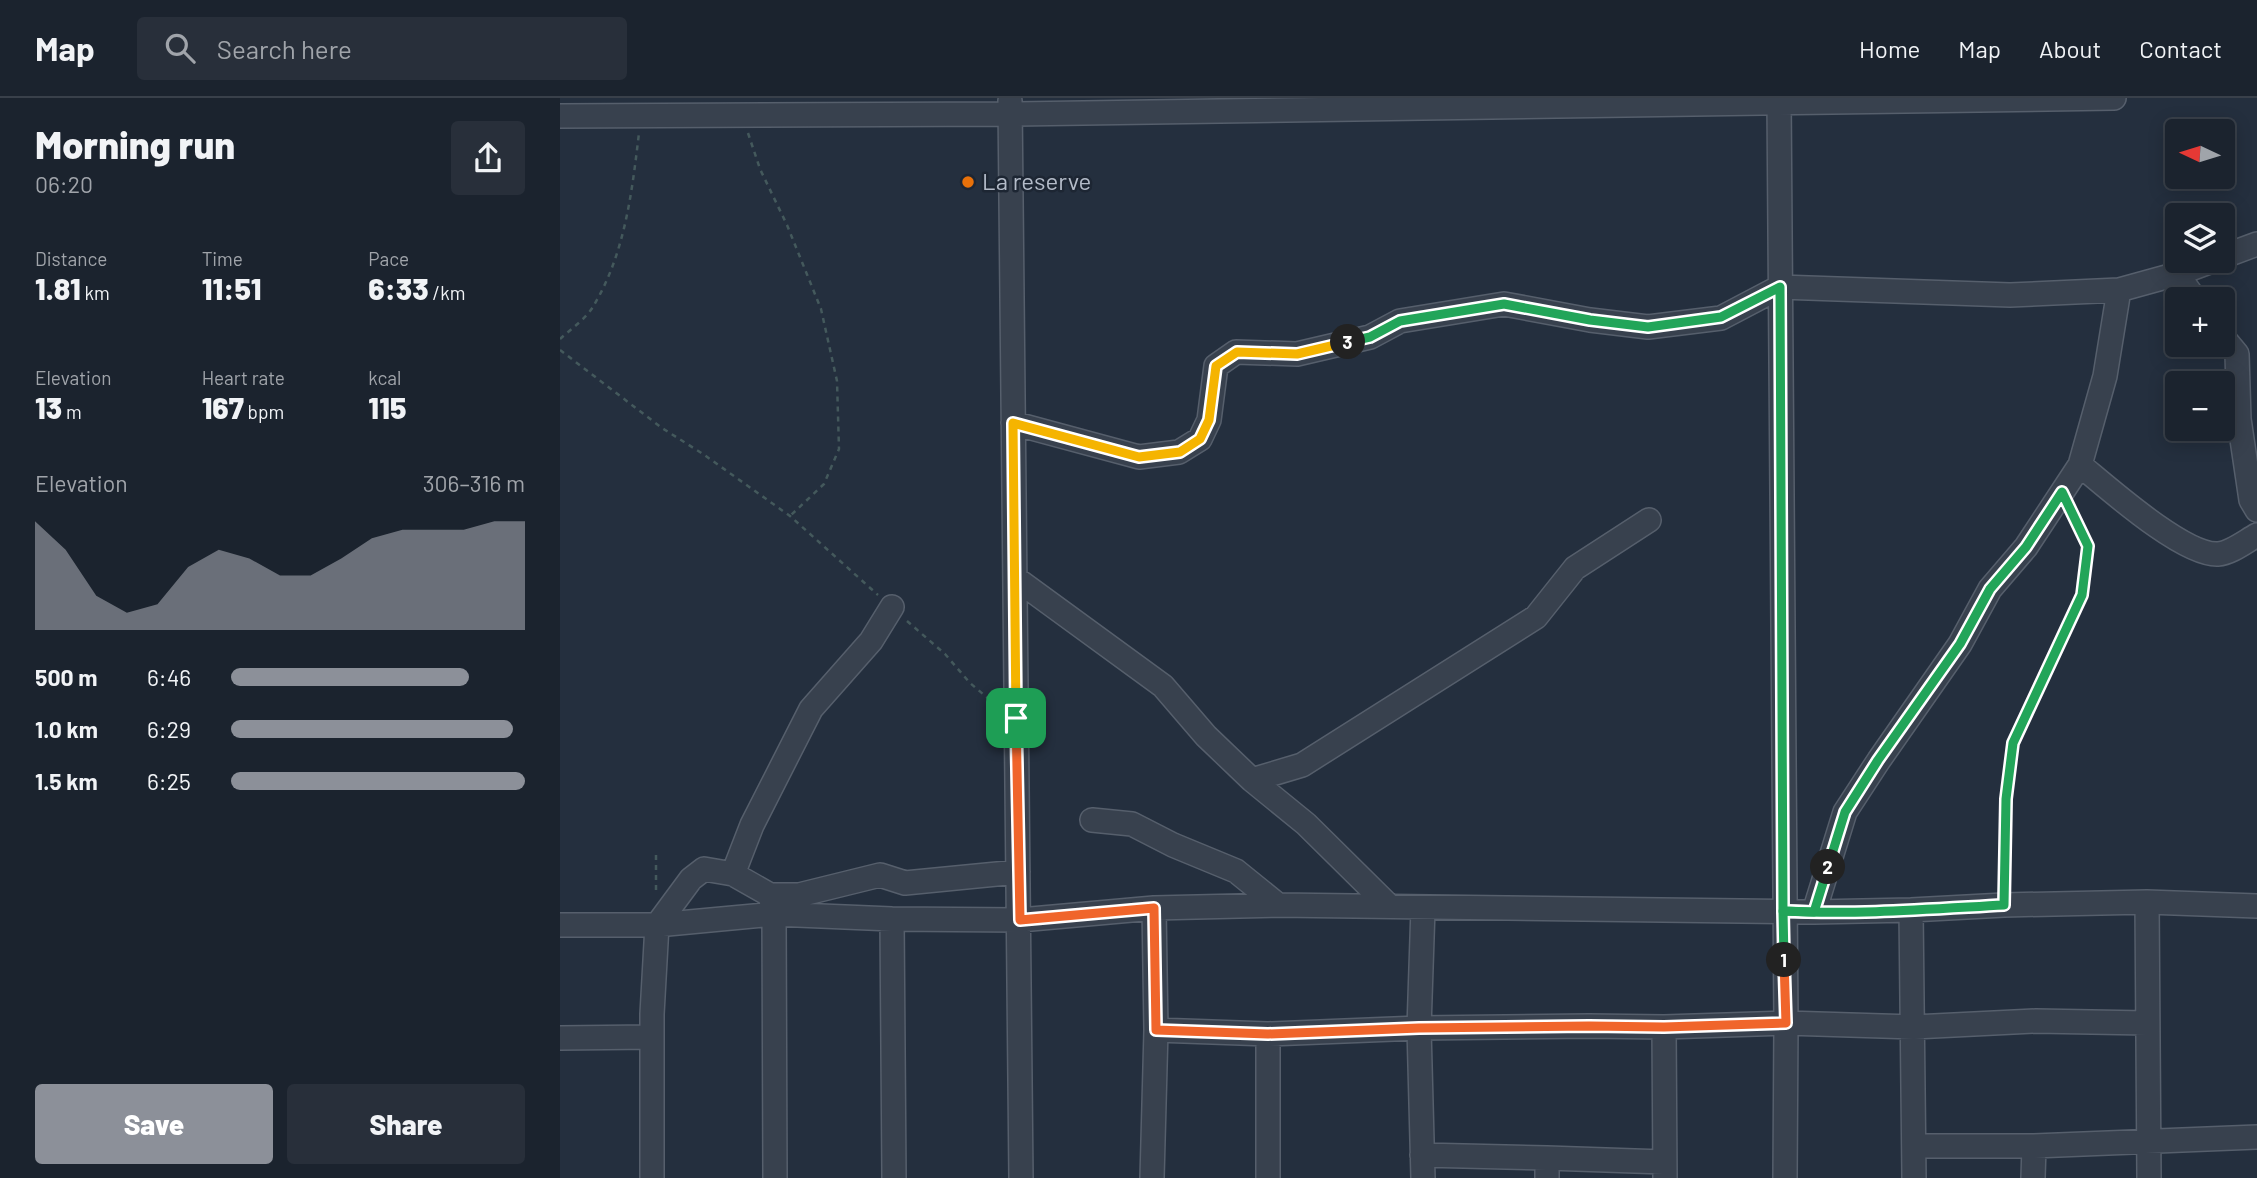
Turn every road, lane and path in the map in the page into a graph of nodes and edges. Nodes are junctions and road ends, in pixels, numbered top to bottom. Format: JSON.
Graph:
{"nodes":[{"id":1,"x":2114,"y":98,"type":"edge"},
{"id":2,"x":1898,"y":99,"type":"edge"},
{"id":3,"x":2017,"y":99,"type":"edge"},
{"id":4,"x":1779,"y":100,"type":"edge"},
{"id":5,"x":1372,"y":103,"type":"edge"},
{"id":6,"x":1158,"y":105,"type":"edge"},
{"id":7,"x":642,"y":106,"type":"edge"},
{"id":8,"x":1010,"y":106,"type":"edge"},
{"id":9,"x":742,"y":115,"type":"junction"},
{"id":10,"x":560,"y":116,"type":"edge"},
{"id":11,"x":2257,"y":244,"type":"edge"},
{"id":12,"x":2235,"y":252,"type":"edge"},
{"id":13,"x":2177,"y":274,"type":"joint"},
{"id":14,"x":1780,"y":287,"type":"junction"},
{"id":15,"x":2186,"y":287,"type":"edge"},
{"id":16,"x":2119,"y":290,"type":"junction"},
{"id":17,"x":560,"y":340,"type":"edge"},
{"id":18,"x":560,"y":350,"type":"edge"},
{"id":19,"x":2235,"y":352,"type":"edge"},
{"id":20,"x":1013,"y":423,"type":"junction"},
{"id":21,"x":2080,"y":465,"type":"junction"},
{"id":22,"x":2062,"y":492,"type":"junction"},
{"id":23,"x":2257,"y":510,"type":"edge"},
{"id":24,"x":790,"y":516,"type":"junction"},
{"id":25,"x":1649,"y":520,"type":"dead end"},
{"id":26,"x":2257,"y":535,"type":"edge"},
{"id":27,"x":1015,"y":578,"type":"junction"},
{"id":28,"x":891,"y":607,"type":"junction"},
{"id":29,"x":1016,"y":718,"type":"junction"},
{"id":30,"x":1252,"y":780,"type":"junction"},
{"id":31,"x":1092,"y":820,"type":"dead end"},
{"id":32,"x":656,"y":855,"type":"dead end"},
{"id":33,"x":1018,"y":872,"type":"junction"},
{"id":34,"x":733,"y":874,"type":"junction"},
{"id":35,"x":2147,"y":902,"type":"junction"},
{"id":36,"x":772,"y":905,"type":"junction"},
{"id":37,"x":1278,"y":905,"type":"junction"},
{"id":38,"x":1388,"y":905,"type":"junction"},
{"id":39,"x":2004,"y":905,"type":"junction"},
{"id":40,"x":2257,"y":906,"type":"edge"},
{"id":41,"x":1154,"y":908,"type":"junction"},
{"id":42,"x":1423,"y":908,"type":"junction"},
{"id":43,"x":1911,"y":910,"type":"junction"},
{"id":44,"x":1783,"y":911,"type":"junction"},
{"id":45,"x":1814,"y":912,"type":"junction"},
{"id":46,"x":892,"y":919,"type":"junction"},
{"id":47,"x":1020,"y":920,"type":"junction"},
{"id":48,"x":560,"y":925,"type":"edge"},
{"id":49,"x":657,"y":925,"type":"junction"},
{"id":50,"x":1786,"y":1023,"type":"junction"},
{"id":51,"x":2147,"y":1023,"type":"junction"},
{"id":52,"x":1664,"y":1027,"type":"junction"},
{"id":53,"x":1914,"y":1027,"type":"junction"},
{"id":54,"x":1419,"y":1028,"type":"junction"},
{"id":55,"x":1156,"y":1030,"type":"junction"},
{"id":56,"x":1268,"y":1034,"type":"junction"},
{"id":57,"x":652,"y":1037,"type":"junction"},
{"id":58,"x":560,"y":1038,"type":"edge"},
{"id":59,"x":2257,"y":1137,"type":"edge"},
{"id":60,"x":2148,"y":1143,"type":"junction"},
{"id":61,"x":1914,"y":1146,"type":"junction"},
{"id":62,"x":2034,"y":1146,"type":"junction"},
{"id":63,"x":1422,"y":1166,"type":"edge"},
{"id":64,"x":1547,"y":1168,"type":"edge"},
{"id":65,"x":1665,"y":1170,"type":"edge"},
{"id":66,"x":652,"y":1178,"type":"edge"},
{"id":67,"x":775,"y":1178,"type":"edge"},
{"id":68,"x":894,"y":1178,"type":"edge"},
{"id":69,"x":1021,"y":1178,"type":"edge"},
{"id":70,"x":1152,"y":1178,"type":"edge"},
{"id":71,"x":1268,"y":1178,"type":"edge"},
{"id":72,"x":1785,"y":1178,"type":"edge"},
{"id":73,"x":1914,"y":1178,"type":"edge"},
{"id":74,"x":2034,"y":1178,"type":"edge"},
{"id":75,"x":2149,"y":1178,"type":"edge"}],
"edges":[{"from":1,"to":3,"type":"street"},
{"from":2,"to":3,"type":"street"},
{"from":2,"to":4,"type":"street"},
{"from":4,"to":5,"type":"street"},
{"from":4,"to":14,"type":"street"},
{"from":5,"to":6,"type":"street"},
{"from":6,"to":8,"type":"street"},
{"from":7,"to":9,"type":"street"},
{"from":7,"to":10,"type":"street"},
{"from":7,"to":17,"type":"path"},
{"from":8,"to":9,"type":"street"},
{"from":8,"to":20,"type":"street"},
{"from":9,"to":24,"type":"path"},
{"from":11,"to":12,"type":"street"},
{"from":13,"to":15,"type":"street"},
{"from":13,"to":16,"type":"street"},
{"from":14,"to":16,"type":"street"},
{"from":14,"to":20,"type":"street"},
{"from":14,"to":44,"type":"street"},
{"from":16,"to":21,"type":"street"},
{"from":18,"to":24,"type":"path"},
{"from":19,"to":23,"type":"street"},
{"from":20,"to":27,"type":"street"},
{"from":21,"to":22,"type":"street"},
{"from":21,"to":26,"type":"street"},
{"from":22,"to":39,"type":"path"},
{"from":22,"to":45,"type":"street"},
{"from":24,"to":28,"type":"path"},
{"from":25,"to":30,"type":"street"},
{"from":27,"to":29,"type":"street"},
{"from":27,"to":30,"type":"street"},
{"from":28,"to":29,"type":"path"},
{"from":28,"to":34,"type":"street"},
{"from":29,"to":33,"type":"street"},
{"from":30,"to":38,"type":"street"},
{"from":31,"to":37,"type":"street"},
{"from":32,"to":49,"type":"path"},
{"from":33,"to":36,"type":"street"},
{"from":33,"to":47,"type":"street"},
{"from":34,"to":36,"type":"street"},
{"from":34,"to":49,"type":"street"},
{"from":35,"to":39,"type":"street"},
{"from":35,"to":40,"type":"street"},
{"from":35,"to":51,"type":"street"},
{"from":36,"to":46,"type":"street"},
{"from":36,"to":49,"type":"street"},
{"from":36,"to":67,"type":"street"},
{"from":37,"to":38,"type":"street"},
{"from":37,"to":41,"type":"street"},
{"from":38,"to":42,"type":"street"},
{"from":39,"to":43,"type":"street"},
{"from":41,"to":47,"type":"street"},
{"from":41,"to":55,"type":"street"},
{"from":42,"to":44,"type":"street"},
{"from":42,"to":54,"type":"street"},
{"from":43,"to":45,"type":"street"},
{"from":43,"to":53,"type":"street"},
{"from":44,"to":45,"type":"street"},
{"from":44,"to":50,"type":"street"},
{"from":46,"to":47,"type":"street"},
{"from":46,"to":68,"type":"street"},
{"from":47,"to":69,"type":"street"},
{"from":48,"to":49,"type":"street"},
{"from":49,"to":57,"type":"street"},
{"from":50,"to":52,"type":"street"},
{"from":50,"to":53,"type":"street"},
{"from":50,"to":72,"type":"street"},
{"from":51,"to":53,"type":"street"},
{"from":51,"to":60,"type":"street"},
{"from":52,"to":54,"type":"street"},
{"from":52,"to":65,"type":"street"},
{"from":53,"to":61,"type":"street"},
{"from":54,"to":56,"type":"street"},
{"from":54,"to":63,"type":"street"},
{"from":55,"to":56,"type":"street"},
{"from":55,"to":70,"type":"street"},
{"from":56,"to":71,"type":"street"},
{"from":57,"to":58,"type":"street"},
{"from":57,"to":66,"type":"street"},
{"from":59,"to":60,"type":"street"},
{"from":60,"to":62,"type":"street"},
{"from":60,"to":75,"type":"street"},
{"from":61,"to":62,"type":"street"},
{"from":61,"to":73,"type":"street"},
{"from":62,"to":74,"type":"street"},
{"from":63,"to":64,"type":"street"},
{"from":64,"to":65,"type":"street"}]}
